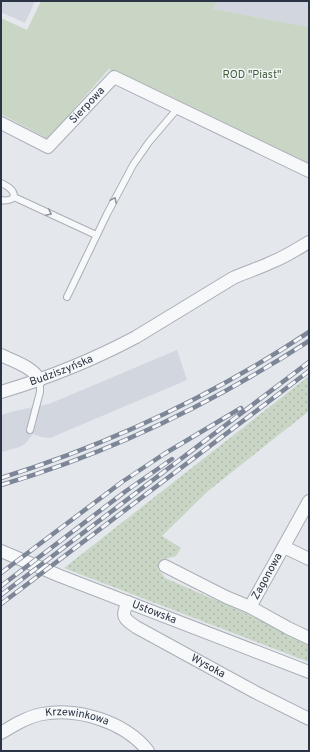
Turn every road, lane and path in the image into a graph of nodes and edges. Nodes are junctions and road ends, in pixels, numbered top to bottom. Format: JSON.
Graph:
{"nodes":[{"id":1,"x":178,"y":108,"type":"junction"},
{"id":2,"x":1,"y":123,"type":"edge"},
{"id":3,"x":309,"y":171,"type":"edge"},
{"id":4,"x":1,"y":183,"type":"edge"},
{"id":5,"x":14,"y":197,"type":"junction"},
{"id":6,"x":1,"y":200,"type":"edge"},
{"id":7,"x":96,"y":235,"type":"junction"},
{"id":8,"x":309,"y":242,"type":"edge"},
{"id":9,"x":67,"y":297,"type":"dead end"},
{"id":10,"x":1,"y":355,"type":"edge"},
{"id":11,"x":40,"y":380,"type":"junction"},
{"id":12,"x":1,"y":392,"type":"edge"},
{"id":13,"x":30,"y":430,"type":"dead end"},
{"id":14,"x":309,"y":501,"type":"edge"},
{"id":15,"x":284,"y":547,"type":"junction"},
{"id":16,"x":1,"y":551,"type":"edge"},
{"id":17,"x":309,"y":559,"type":"edge"},
{"id":18,"x":165,"y":566,"type":"dead end"},
{"id":19,"x":128,"y":602,"type":"junction"},
{"id":20,"x":250,"y":607,"type":"junction"},
{"id":21,"x":309,"y":638,"type":"edge"},
{"id":22,"x":309,"y":672,"type":"edge"},
{"id":23,"x":309,"y":719,"type":"edge"},
{"id":24,"x":1,"y":733,"type":"edge"},
{"id":25,"x":148,"y":751,"type":"edge"}],
"edges":[{"from":1,"to":2,"type":"street","name":"Sierpowa"},
{"from":1,"to":3,"type":"street","name":"Sierpowa"},
{"from":7,"to":1,"type":"lane","one_way":true},
{"from":4,"to":5,"type":"lane"},
{"from":5,"to":6,"type":"lane"},
{"from":5,"to":7,"type":"lane","one_way":true},
{"from":7,"to":9,"type":"lane"},
{"from":8,"to":11,"type":"street","name":"Budziszyńska"},
{"from":10,"to":11,"type":"street"},
{"from":11,"to":12,"type":"street","name":"Budziszyńska"},
{"from":11,"to":13,"type":"lane"},
{"from":14,"to":15,"type":"street","name":"Zagonowa"},
{"from":15,"to":17,"type":"street","name":"Zagonowa"},
{"from":15,"to":20,"type":"street","name":"Zagonowa"},
{"from":16,"to":19,"type":"street","name":"Ustowska"},
{"from":18,"to":20,"type":"street"},
{"from":19,"to":22,"type":"street","name":"Ustowska"},
{"from":19,"to":23,"type":"street","name":"Wysoka"},
{"from":20,"to":21,"type":"street"},
{"from":24,"to":25,"type":"street","name":"Krzewinkowa"}]}
